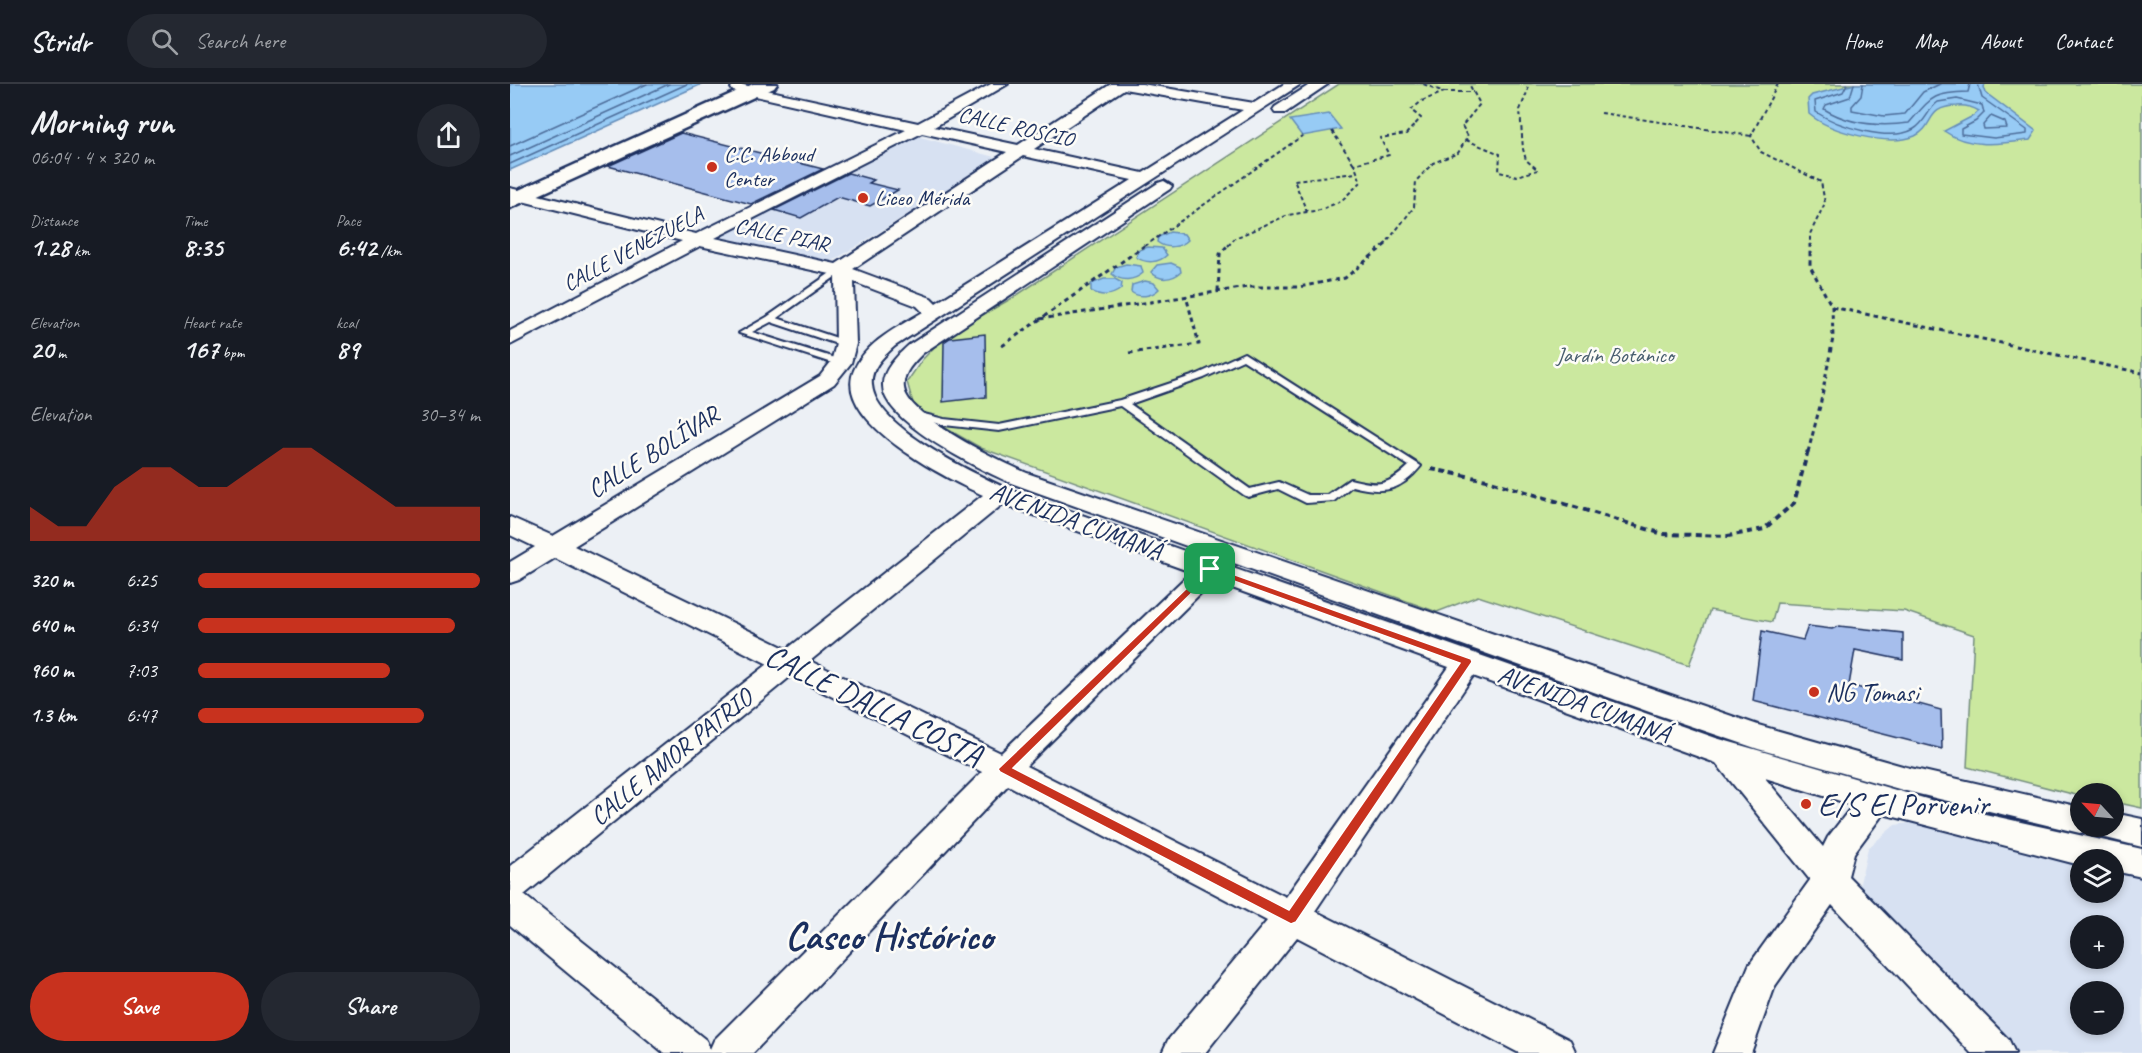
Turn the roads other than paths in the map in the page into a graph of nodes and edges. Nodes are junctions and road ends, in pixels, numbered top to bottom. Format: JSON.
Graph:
{"nodes":[{"id":1,"x":1001,"y":84,"type":"edge"},
{"id":2,"x":1120,"y":84,"type":"edge"},
{"id":3,"x":1294,"y":84,"type":"edge"},
{"id":4,"x":1321,"y":84,"type":"edge"},
{"id":5,"x":752,"y":87,"type":"edge"},
{"id":6,"x":1254,"y":108,"type":"junction"},
{"id":7,"x":919,"y":129,"type":"junction"},
{"id":8,"x":1018,"y":152,"type":"junction"},
{"id":9,"x":1144,"y":178,"type":"junction"},
{"id":10,"x":513,"y":195,"type":"edge"},
{"id":11,"x":698,"y":240,"type":"junction"},
{"id":12,"x":842,"y":271,"type":"junction"},
{"id":13,"x":933,"y":311,"type":"junction"},
{"id":14,"x":770,"y":319,"type":"junction"},
{"id":15,"x":510,"y":339,"type":"edge"},
{"id":16,"x":846,"y":344,"type":"junction"},
{"id":17,"x":834,"y":372,"type":"junction"},
{"id":18,"x":1122,"y":403,"type":"junction"},
{"id":19,"x":910,"y":414,"type":"junction"},
{"id":20,"x":1000,"y":494,"type":"junction"},
{"id":21,"x":510,"y":525,"type":"edge"},
{"id":22,"x":553,"y":548,"type":"junction"},
{"id":23,"x":1210,"y":569,"type":"junction"},
{"id":24,"x":510,"y":574,"type":"edge"},
{"id":25,"x":1467,"y":662,"type":"junction"},
{"id":26,"x":789,"y":663,"type":"junction"},
{"id":27,"x":1727,"y":754,"type":"junction"},
{"id":28,"x":1004,"y":769,"type":"junction"},
{"id":29,"x":1877,"y":799,"type":"junction"},
{"id":30,"x":2070,"y":818,"type":"edge"},
{"id":31,"x":2124,"y":829,"type":"edge"},
{"id":32,"x":2142,"y":833,"type":"edge"},
{"id":33,"x":2142,"y":863,"type":"edge"},
{"id":34,"x":1830,"y":880,"type":"junction"},
{"id":35,"x":510,"y":886,"type":"edge"},
{"id":36,"x":510,"y":904,"type":"edge"},
{"id":37,"x":1291,"y":918,"type":"junction"},
{"id":38,"x":693,"y":1053,"type":"edge"},
{"id":39,"x":728,"y":1053,"type":"edge"},
{"id":40,"x":1180,"y":1053,"type":"edge"},
{"id":41,"x":1557,"y":1053,"type":"edge"},
{"id":42,"x":1732,"y":1053,"type":"edge"},
{"id":43,"x":1996,"y":1053,"type":"edge"}],
"edges":[{"from":1,"to":7,"type":"street","name":"CALLE VENEZUELA"},
{"from":2,"to":6,"type":"street"},
{"from":2,"to":8,"type":"street"},
{"from":3,"to":6,"type":"street","name":"AVENIDA CUMANÁ"},
{"from":4,"to":19,"type":"street","name":"AVENIDA CUMANÁ"},
{"from":5,"to":7,"type":"street","name":"CALLE ROSCIO"},
{"from":5,"to":10,"type":"street"},
{"from":6,"to":9,"type":"street","name":"AVENIDA CUMANÁ"},
{"from":7,"to":8,"type":"street","name":"CALLE ROSCIO"},
{"from":7,"to":11,"type":"street","name":"CALLE VENEZUELA"},
{"from":8,"to":9,"type":"street","name":"CALLE ROSCIO"},
{"from":8,"to":12,"type":"street"},
{"from":9,"to":13,"type":"street","name":"AVENIDA CUMANÁ"},
{"from":10,"to":11,"type":"street","name":"CALLE PIAR"},
{"from":11,"to":12,"type":"street","name":"CALLE PIAR"},
{"from":11,"to":15,"type":"street","name":"CALLE VENEZUELA"},
{"from":12,"to":13,"type":"street","name":"CALLE PIAR"},
{"from":12,"to":14,"type":"lane"},
{"from":12,"to":16,"type":"street"},
{"from":13,"to":20,"type":"street","name":"AVENIDA CUMANÁ"},
{"from":14,"to":16,"type":"lane"},
{"from":14,"to":17,"type":"lane"},
{"from":16,"to":17,"type":"street"},
{"from":17,"to":22,"type":"street","name":"CALLE BOLÍVAR"},
{"from":18,"to":18,"type":"lane"},
{"from":18,"to":19,"type":"lane"},
{"from":19,"to":30,"type":"street","name":"AVENIDA CUMANÁ"},
{"from":20,"to":23,"type":"street","name":"AVENIDA CUMANÁ"},
{"from":20,"to":26,"type":"street","name":"CALLE AMOR PATRIO"},
{"from":21,"to":22,"type":"street","name":"CALLE DALLA COSTA"},
{"from":22,"to":24,"type":"street","name":"CALLE BOLÍVAR"},
{"from":22,"to":26,"type":"street","name":"CALLE DALLA COSTA"},
{"from":23,"to":25,"type":"street","name":"AVENIDA CUMANÁ"},
{"from":23,"to":28,"type":"street"},
{"from":25,"to":27,"type":"street","name":"AVENIDA CUMANÁ"},
{"from":25,"to":37,"type":"street"},
{"from":26,"to":28,"type":"street","name":"CALLE DALLA COSTA"},
{"from":26,"to":35,"type":"street","name":"CALLE AMOR PATRIO"},
{"from":27,"to":29,"type":"street","name":"AVENIDA CUMANÁ"},
{"from":27,"to":34,"type":"street"},
{"from":28,"to":37,"type":"street","name":"CALLE DALLA COSTA"},
{"from":28,"to":39,"type":"street"},
{"from":29,"to":33,"type":"street","name":"AVENIDA CUMANÁ"},
{"from":29,"to":34,"type":"street"},
{"from":31,"to":32,"type":"street"},
{"from":34,"to":42,"type":"street"},
{"from":34,"to":43,"type":"street"},
{"from":36,"to":38,"type":"street"},
{"from":37,"to":40,"type":"street"},
{"from":37,"to":41,"type":"street","name":"CALLE DALLA COSTA"}]}
